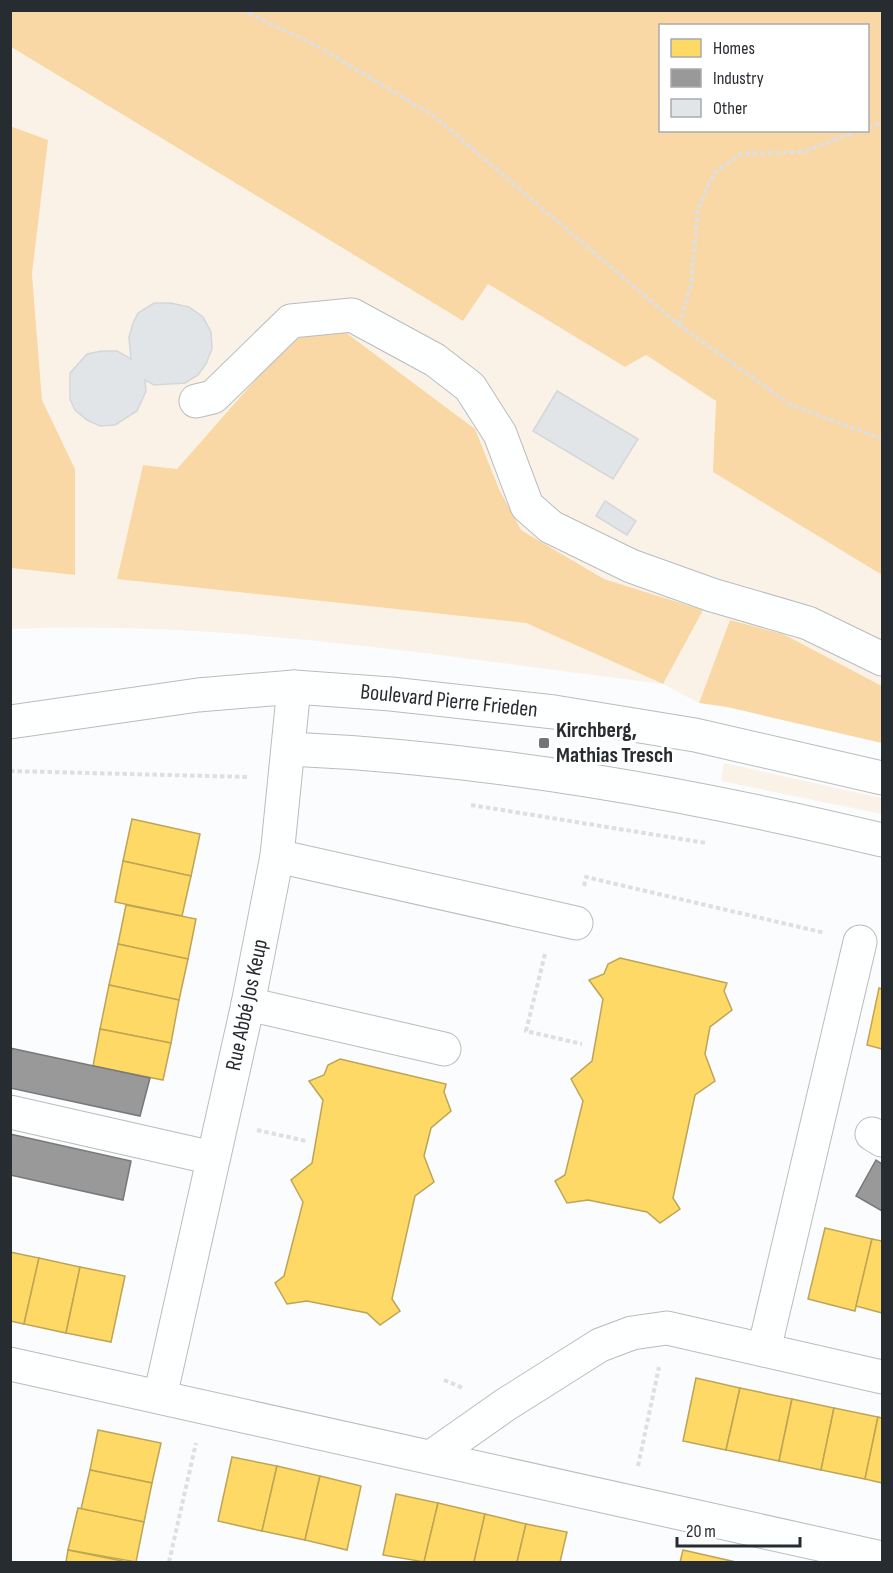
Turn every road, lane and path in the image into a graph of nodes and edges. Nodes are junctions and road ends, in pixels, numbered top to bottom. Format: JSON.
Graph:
{"nodes":[{"id":1,"x":242,"y":10,"type":"edge"},
{"id":2,"x":855,"y":132,"type":"edge"},
{"id":3,"x":679,"y":325,"type":"junction"},
{"id":4,"x":196,"y":401,"type":"dead end"},
{"id":5,"x":882,"y":439,"type":"edge"},
{"id":6,"x":882,"y":659,"type":"edge"},
{"id":7,"x":294,"y":687,"type":"junction"},
{"id":8,"x":10,"y":722,"type":"edge"},
{"id":9,"x":290,"y":748,"type":"junction"},
{"id":10,"x":10,"y":771,"type":"edge"},
{"id":11,"x":228,"y":775,"type":"dead end"},
{"id":12,"x":882,"y":778,"type":"edge"},
{"id":13,"x":462,"y":802,"type":"dead end"},
{"id":14,"x":882,"y":840,"type":"edge"},
{"id":15,"x":713,"y":843,"type":"dead end"},
{"id":16,"x":276,"y":856,"type":"junction"},
{"id":17,"x":565,"y":921,"type":"junction"},
{"id":18,"x":860,"y":942,"type":"joint"},
{"id":19,"x":248,"y":1004,"type":"junction"},
{"id":20,"x":582,"y":1044,"type":"dead end"},
{"id":21,"x":444,"y":1049,"type":"dead end"},
{"id":22,"x":10,"y":1112,"type":"edge"},
{"id":23,"x":222,"y":1122,"type":"junction"},
{"id":24,"x":882,"y":1133,"type":"edge"},
{"id":25,"x":882,"y":1140,"type":"edge"},
{"id":26,"x":306,"y":1141,"type":"dead end"},
{"id":27,"x":213,"y":1158,"type":"junction"},
{"id":28,"x":667,"y":1328,"type":"junction"},
{"id":29,"x":764,"y":1350,"type":"junction"},
{"id":30,"x":10,"y":1364,"type":"edge"},
{"id":31,"x":882,"y":1377,"type":"edge"},
{"id":32,"x":160,"y":1397,"type":"junction"},
{"id":33,"x":204,"y":1407,"type":"junction"},
{"id":34,"x":10,"y":1456,"type":"edge"},
{"id":35,"x":430,"y":1457,"type":"junction"},
{"id":36,"x":10,"y":1464,"type":"edge"},
{"id":37,"x":630,"y":1502,"type":"junction"},
{"id":38,"x":788,"y":1550,"type":"edge"},
{"id":39,"x":882,"y":1558,"type":"edge"},
{"id":40,"x":169,"y":1563,"type":"edge"}],
"edges":[{"from":1,"to":3,"type":"path"},
{"from":2,"to":3,"type":"path"},
{"from":3,"to":5,"type":"path"},
{"from":4,"to":6,"type":"main road"},
{"from":7,"to":8,"type":"main road","name":"Boulevard Pierre Frieden"},
{"from":7,"to":9,"type":"main road","name":"Rue Abbé Jos Keup"},
{"from":7,"to":12,"type":"main road","name":"Boulevard Pierre Frieden"},
{"from":9,"to":14,"type":"main road"},
{"from":9,"to":16,"type":"main road","name":"Rue Abbé Jos Keup"},
{"from":10,"to":11,"type":"path"},
{"from":13,"to":15,"type":"path"},
{"from":16,"to":17,"type":"main road"},
{"from":16,"to":19,"type":"main road","name":"Rue Abbé Jos Keup"},
{"from":17,"to":18,"type":"path"},
{"from":17,"to":20,"type":"path"},
{"from":18,"to":29,"type":"main road"},
{"from":19,"to":21,"type":"main road"},
{"from":19,"to":23,"type":"main road","name":"Rue Abbé Jos Keup"},
{"from":22,"to":27,"type":"main road"},
{"from":23,"to":26,"type":"path"},
{"from":23,"to":27,"type":"main road","name":"Rue Abbé Jos Keup"},
{"from":24,"to":25,"type":"main road"},
{"from":27,"to":32,"type":"main road","name":"Rue Abbé Jos Keup"},
{"from":28,"to":29,"type":"main road"},
{"from":28,"to":35,"type":"main road"},
{"from":28,"to":37,"type":"path"},
{"from":29,"to":31,"type":"main road"},
{"from":30,"to":32,"type":"main road"},
{"from":32,"to":33,"type":"main road"},
{"from":33,"to":35,"type":"main road"},
{"from":33,"to":40,"type":"path"},
{"from":34,"to":36,"type":"path"},
{"from":35,"to":37,"type":"main road"},
{"from":37,"to":38,"type":"main road"},
{"from":38,"to":39,"type":"main road"}]}
